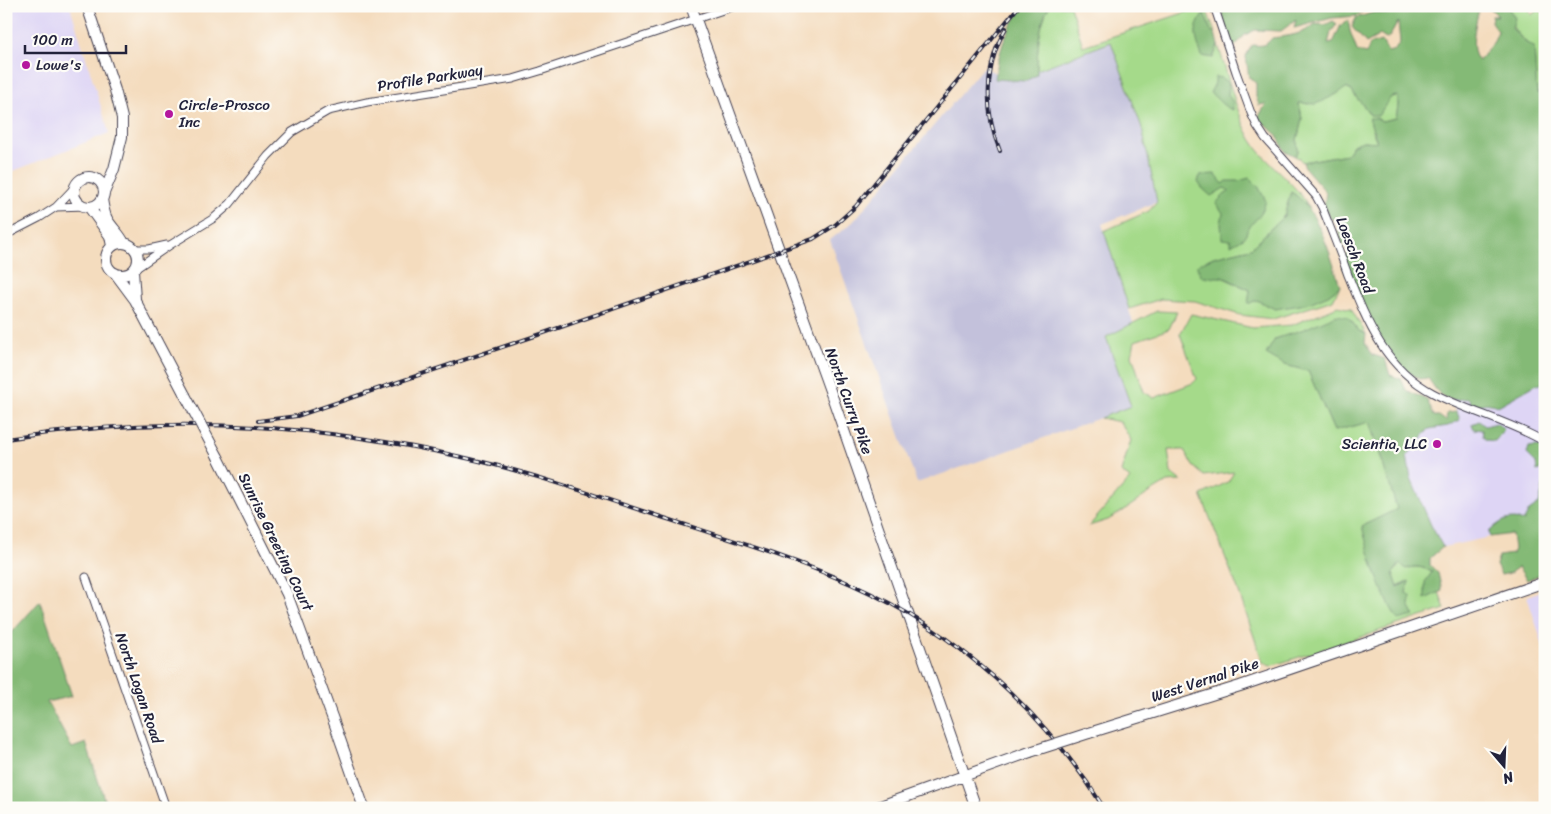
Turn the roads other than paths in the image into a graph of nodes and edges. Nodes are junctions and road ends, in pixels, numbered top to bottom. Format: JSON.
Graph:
{"nodes":[{"id":1,"x":86,"y":6,"type":"edge"},
{"id":2,"x":691,"y":6,"type":"edge"},
{"id":3,"x":735,"y":6,"type":"edge"},
{"id":4,"x":1214,"y":6,"type":"edge"},
{"id":5,"x":696,"y":19,"type":"junction"},
{"id":6,"x":114,"y":169,"type":"junction"},
{"id":7,"x":92,"y":178,"type":"junction"},
{"id":8,"x":75,"y":187,"type":"junction"},
{"id":9,"x":103,"y":196,"type":"junction"},
{"id":10,"x":56,"y":207,"type":"junction"},
{"id":11,"x":87,"y":207,"type":"junction"},
{"id":12,"x":7,"y":232,"type":"edge"},
{"id":13,"x":124,"y":243,"type":"junction"},
{"id":14,"x":170,"y":245,"type":"junction"},
{"id":15,"x":112,"y":246,"type":"junction"},
{"id":16,"x":136,"y":249,"type":"junction"},
{"id":17,"x":134,"y":270,"type":"junction"},
{"id":18,"x":115,"y":273,"type":"junction"},
{"id":19,"x":135,"y":300,"type":"junction"},
{"id":20,"x":1545,"y":442,"type":"edge"},
{"id":21,"x":86,"y":577,"type":"dead end"},
{"id":22,"x":1545,"y":582,"type":"edge"},
{"id":23,"x":965,"y":776,"type":"junction"},
{"id":24,"x":166,"y":808,"type":"edge"},
{"id":25,"x":364,"y":808,"type":"edge"},
{"id":26,"x":875,"y":808,"type":"edge"},
{"id":27,"x":976,"y":808,"type":"edge"}],
"edges":[{"from":1,"to":6,"type":"street"},
{"from":2,"to":5,"type":"street","name":"North Curry Pike"},
{"from":3,"to":5,"type":"street","name":"Profile Parkway"},
{"from":4,"to":20,"type":"street","name":"Loesch Road"},
{"from":5,"to":14,"type":"street","name":"Profile Parkway"},
{"from":5,"to":23,"type":"street","name":"North Curry Pike"},
{"from":6,"to":7,"type":"street"},
{"from":6,"to":9,"type":"street"},
{"from":7,"to":8,"type":"street"},
{"from":7,"to":9,"type":"street"},
{"from":8,"to":10,"type":"street"},
{"from":8,"to":11,"type":"street"},
{"from":9,"to":11,"type":"street"},
{"from":9,"to":13,"type":"street"},
{"from":10,"to":11,"type":"street"},
{"from":10,"to":12,"type":"street"},
{"from":11,"to":15,"type":"street"},
{"from":13,"to":15,"type":"street"},
{"from":13,"to":16,"type":"street"},
{"from":14,"to":16,"type":"street","name":"Profile Parkway"},
{"from":14,"to":17,"type":"street","name":"Profile Parkway"},
{"from":15,"to":18,"type":"street"},
{"from":16,"to":17,"type":"street"},
{"from":17,"to":18,"type":"street"},
{"from":17,"to":19,"type":"street","name":"Sunrise Greeting Court"},
{"from":18,"to":19,"type":"street","name":"Sunrise Greeting Court"},
{"from":19,"to":25,"type":"street","name":"Sunrise Greeting Court","bridge":true},
{"from":21,"to":24,"type":"street","name":"North Logan Road"},
{"from":22,"to":23,"type":"street","name":"West Vernal Pike","bridge":true},
{"from":23,"to":26,"type":"street","name":"West Vernal Pike"},
{"from":23,"to":27,"type":"street","name":"North Curry Pike"}]}
